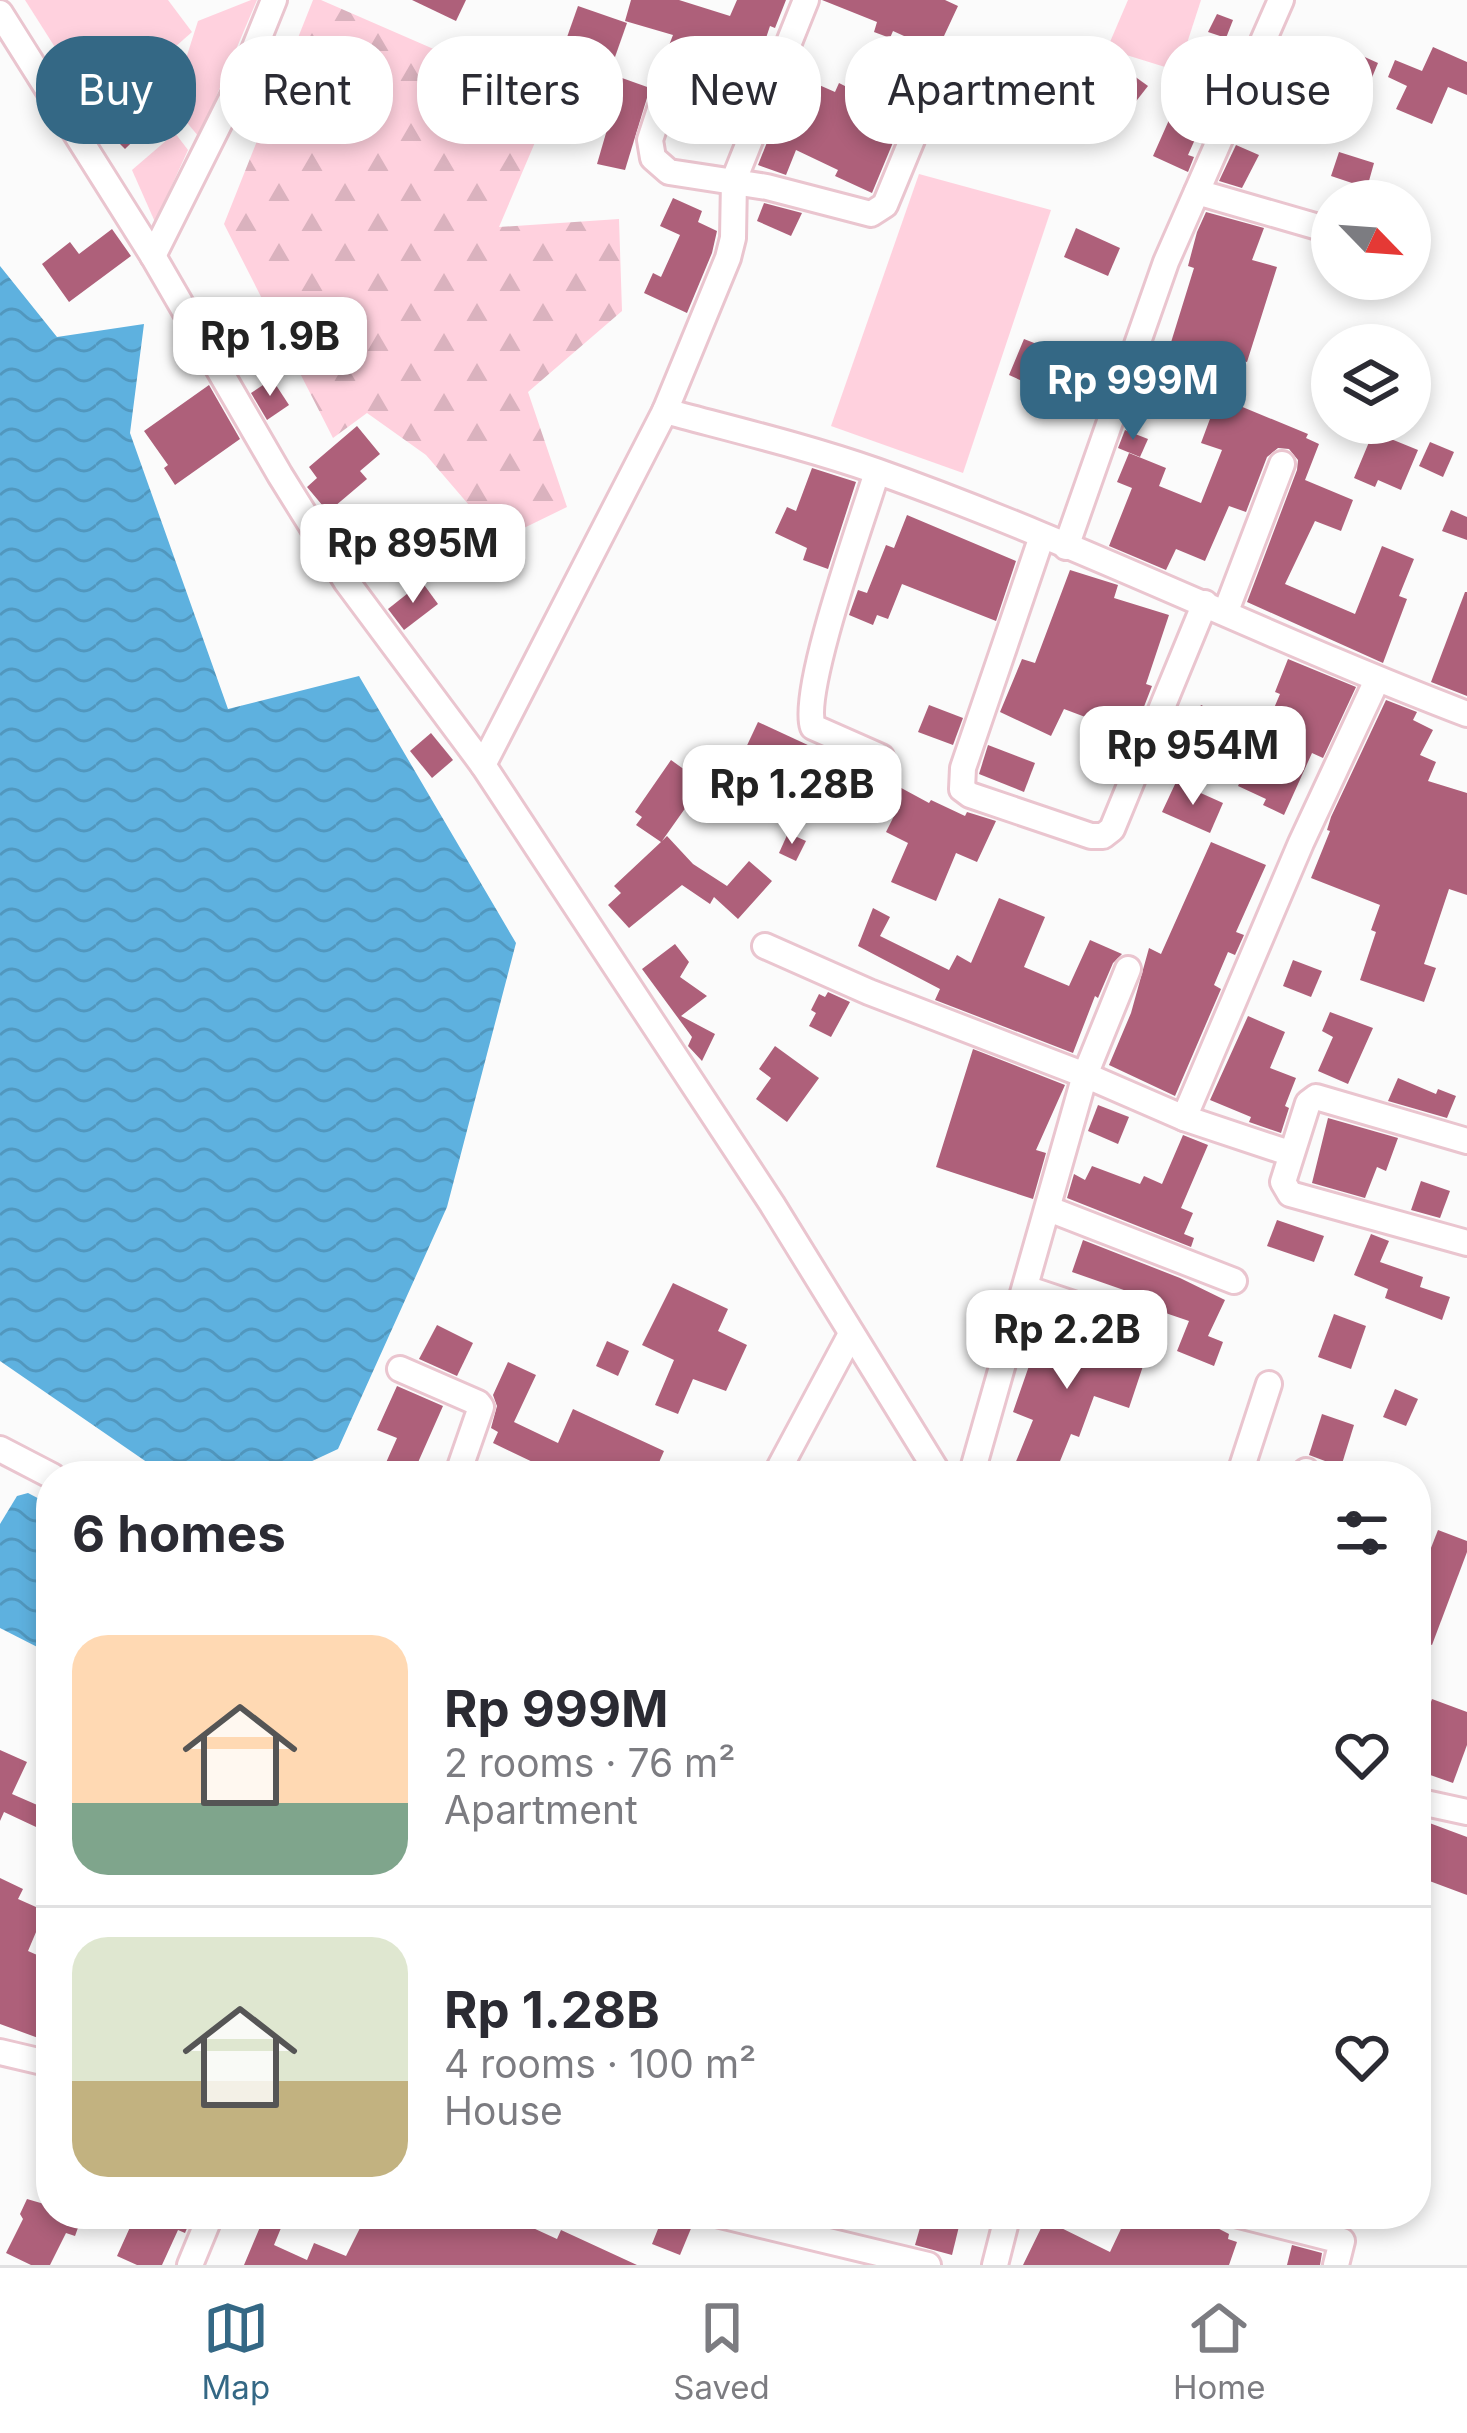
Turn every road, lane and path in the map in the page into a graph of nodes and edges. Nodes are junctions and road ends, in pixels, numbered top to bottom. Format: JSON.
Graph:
{"nodes":[{"id":1,"x":274,"y":0,"type":"edge"},
{"id":2,"x":806,"y":0,"type":"edge"},
{"id":3,"x":1281,"y":0,"type":"edge"},
{"id":4,"x":0,"y":13,"type":"edge"},
{"id":5,"x":651,"y":144,"type":"edge"},
{"id":6,"x":910,"y":144,"type":"edge"},
{"id":7,"x":734,"y":180,"type":"junction"},
{"id":8,"x":1197,"y":192,"type":"junction"},
{"id":9,"x":1311,"y":225,"type":"edge"},
{"id":10,"x":153,"y":256,"type":"junction"},
{"id":11,"x":665,"y":411,"type":"junction"},
{"id":12,"x":1282,"y":464,"type":"dead end"},
{"id":13,"x":877,"y":472,"type":"junction"},
{"id":14,"x":1042,"y":536,"type":"junction"},
{"id":15,"x":1066,"y":547,"type":"junction"},
{"id":16,"x":1216,"y":607,"type":"junction"},
{"id":17,"x":1378,"y":680,"type":"junction"},
{"id":18,"x":1467,"y":713,"type":"edge"},
{"id":19,"x":881,"y":757,"type":"dead end"},
{"id":20,"x":483,"y":764,"type":"junction"},
{"id":21,"x":765,"y":946,"type":"dead end"},
{"id":22,"x":1128,"y":970,"type":"dead end"},
{"id":23,"x":1085,"y":1076,"type":"junction"},
{"id":24,"x":1184,"y":1118,"type":"junction"},
{"id":25,"x":1467,"y":1141,"type":"edge"},
{"id":26,"x":1289,"y":1154,"type":"junction"},
{"id":27,"x":1049,"y":1209,"type":"junction"},
{"id":28,"x":1467,"y":1243,"type":"edge"},
{"id":29,"x":1234,"y":1281,"type":"dead end"},
{"id":30,"x":1025,"y":1288,"type":"junction"},
{"id":31,"x":1151,"y":1330,"type":"dead end"},
{"id":32,"x":851,"y":1334,"type":"junction"},
{"id":33,"x":400,"y":1370,"type":"dead end"},
{"id":34,"x":1269,"y":1384,"type":"dead end"},
{"id":35,"x":0,"y":1449,"type":"edge"},
{"id":36,"x":463,"y":1461,"type":"edge"},
{"id":37,"x":783,"y":1461,"type":"edge"},
{"id":38,"x":931,"y":1461,"type":"edge"},
{"id":39,"x":974,"y":1461,"type":"edge"},
{"id":40,"x":1244,"y":1461,"type":"edge"},
{"id":41,"x":36,"y":1468,"type":"edge"},
{"id":42,"x":1431,"y":1805,"type":"edge"},
{"id":43,"x":1467,"y":1812,"type":"edge"},
{"id":44,"x":0,"y":2052,"type":"edge"},
{"id":45,"x":36,"y":2060,"type":"edge"},
{"id":46,"x":205,"y":2229,"type":"edge"},
{"id":47,"x":778,"y":2229,"type":"edge"},
{"id":48,"x":1003,"y":2229,"type":"edge"},
{"id":49,"x":1294,"y":2229,"type":"edge"},
{"id":50,"x":190,"y":2265,"type":"edge"},
{"id":51,"x":928,"y":2265,"type":"edge"},
{"id":52,"x":995,"y":2265,"type":"edge"},
{"id":53,"x":1336,"y":2265,"type":"edge"}],
"edges":[{"from":1,"to":10,"type":"street"},
{"from":2,"to":7,"type":"street"},
{"from":3,"to":8,"type":"street"},
{"from":4,"to":10,"type":"street"},
{"from":5,"to":7,"type":"street"},
{"from":6,"to":7,"type":"street"},
{"from":7,"to":11,"type":"street"},
{"from":8,"to":9,"type":"street"},
{"from":8,"to":15,"type":"street"},
{"from":10,"to":20,"type":"street"},
{"from":11,"to":13,"type":"street"},
{"from":11,"to":20,"type":"street"},
{"from":12,"to":16,"type":"street"},
{"from":13,"to":14,"type":"street"},
{"from":13,"to":19,"type":"street"},
{"from":14,"to":15,"type":"street"},
{"from":14,"to":16,"type":"street"},
{"from":15,"to":16,"type":"street"},
{"from":16,"to":17,"type":"street"},
{"from":17,"to":18,"type":"street"},
{"from":17,"to":24,"type":"street"},
{"from":20,"to":32,"type":"street"},
{"from":21,"to":23,"type":"street"},
{"from":22,"to":23,"type":"street"},
{"from":23,"to":24,"type":"street"},
{"from":23,"to":27,"type":"street"},
{"from":24,"to":26,"type":"street"},
{"from":25,"to":26,"type":"street"},
{"from":26,"to":28,"type":"street"},
{"from":27,"to":29,"type":"street"},
{"from":27,"to":30,"type":"street"},
{"from":30,"to":31,"type":"street"},
{"from":30,"to":39,"type":"street"},
{"from":32,"to":37,"type":"street"},
{"from":32,"to":38,"type":"street"},
{"from":33,"to":36,"type":"street"},
{"from":34,"to":40,"type":"street"},
{"from":35,"to":41,"type":"street"},
{"from":42,"to":43,"type":"street"},
{"from":44,"to":45,"type":"street"},
{"from":46,"to":50,"type":"street"},
{"from":47,"to":51,"type":"street"},
{"from":48,"to":52,"type":"street"},
{"from":49,"to":53,"type":"street"}]}
